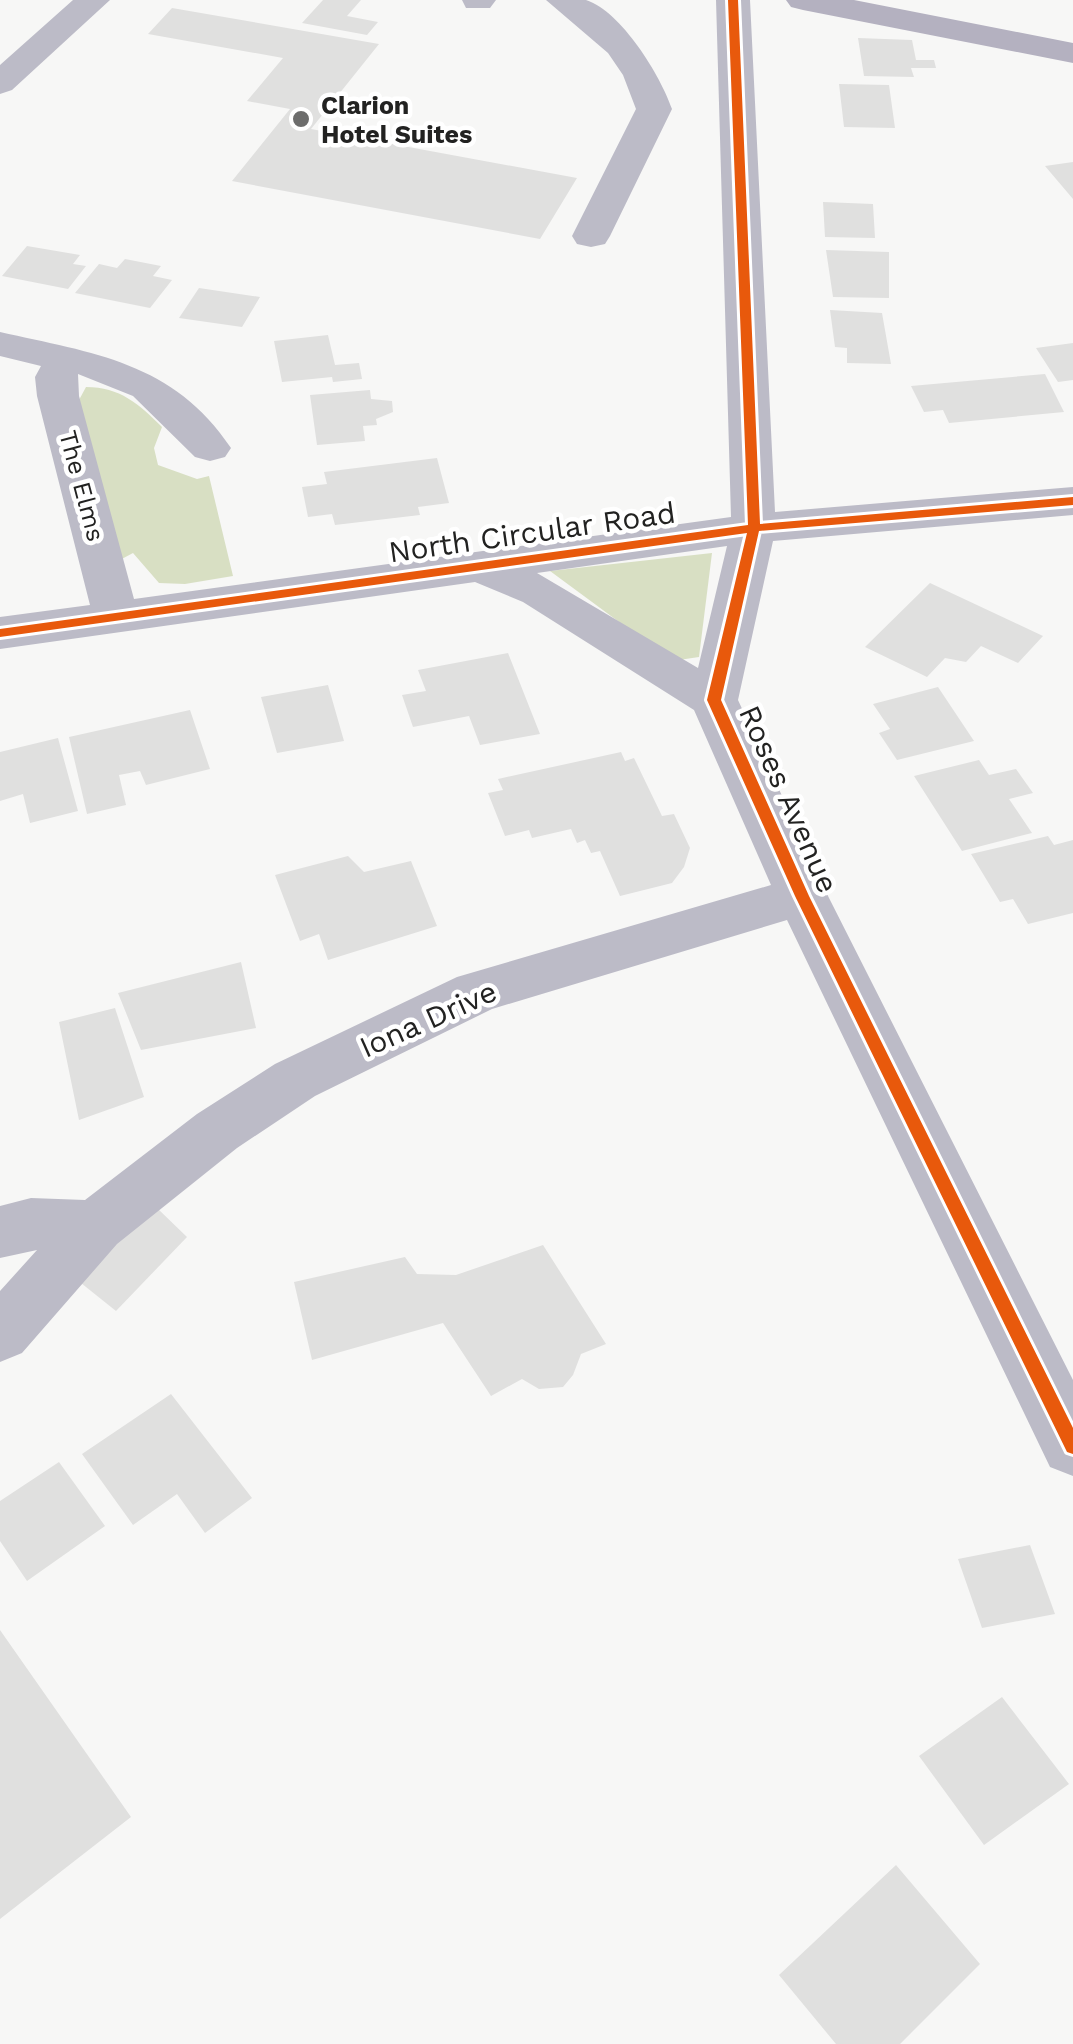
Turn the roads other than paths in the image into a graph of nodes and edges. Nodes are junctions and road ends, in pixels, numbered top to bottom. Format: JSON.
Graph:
{"nodes":[{"id":1,"x":563,"y":0,"type":"edge"},
{"id":2,"x":733,"y":0,"type":"edge"},
{"id":3,"x":803,"y":0,"type":"edge"},
{"id":4,"x":82,"y":2,"type":"edge"},
{"id":5,"x":1073,"y":52,"type":"edge"},
{"id":6,"x":0,"y":83,"type":"edge"},
{"id":7,"x":590,"y":236,"type":"dead end"},
{"id":8,"x":0,"y":344,"type":"edge"},
{"id":9,"x":65,"y":359,"type":"junction"},
{"id":10,"x":210,"y":448,"type":"dead end"},
{"id":11,"x":1073,"y":501,"type":"edge"},
{"id":12,"x":754,"y":528,"type":"junction"},
{"id":13,"x":480,"y":567,"type":"junction"},
{"id":14,"x":116,"y":614,"type":"junction"},
{"id":15,"x":0,"y":633,"type":"edge"},
{"id":16,"x":714,"y":700,"type":"junction"},
{"id":17,"x":802,"y":896,"type":"junction"},
{"id":18,"x":96,"y":1226,"type":"junction"},
{"id":19,"x":0,"y":1232,"type":"edge"},
{"id":20,"x":0,"y":1334,"type":"edge"},
{"id":21,"x":1073,"y":1446,"type":"edge"}],
"edges":[{"from":1,"to":7,"type":"street"},
{"from":2,"to":12,"type":"street","name":"Roses Avenue"},
{"from":3,"to":5,"type":"main road"},
{"from":4,"to":6,"type":"street"},
{"from":8,"to":9,"type":"street"},
{"from":9,"to":10,"type":"street"},
{"from":9,"to":14,"type":"street","name":"The Elms"},
{"from":11,"to":12,"type":"street","name":"North Circular Road"},
{"from":12,"to":13,"type":"street","name":"North Circular Road"},
{"from":12,"to":16,"type":"street","name":"Roses Avenue"},
{"from":13,"to":14,"type":"street","name":"North Circular Road"},
{"from":13,"to":16,"type":"street","name":"North Circular Road"},
{"from":14,"to":15,"type":"street","name":"North Circular Road"},
{"from":16,"to":17,"type":"street","name":"Roses Avenue"},
{"from":17,"to":18,"type":"street","name":"Iona Drive"},
{"from":17,"to":21,"type":"street","name":"Roses Avenue"},
{"from":18,"to":19,"type":"street"},
{"from":18,"to":20,"type":"street","name":"Iona Drive"}]}
